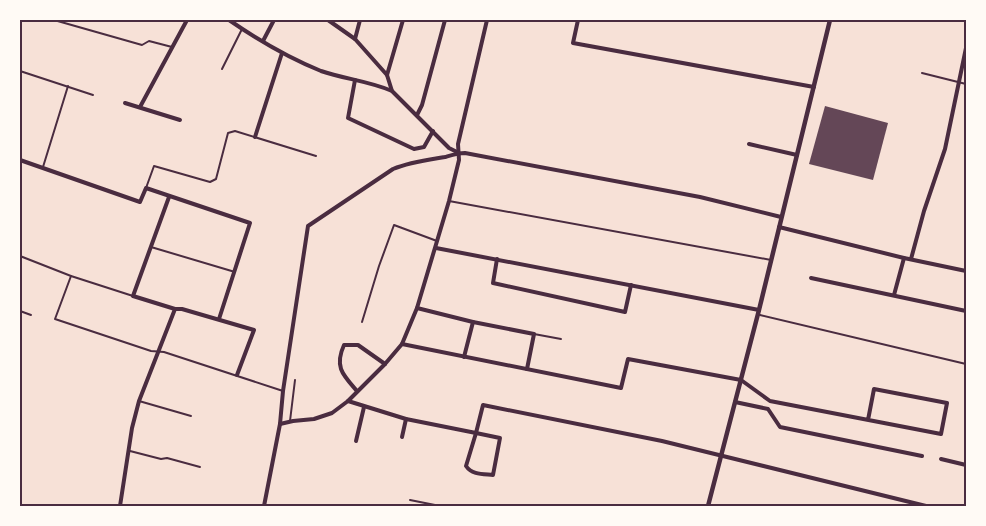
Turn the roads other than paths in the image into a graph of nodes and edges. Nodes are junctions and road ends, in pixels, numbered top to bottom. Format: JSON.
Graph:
{"nodes":[{"id":1,"x":54,"y":20,"type":"edge"},
{"id":2,"x":187,"y":20,"type":"edge"},
{"id":3,"x":229,"y":20,"type":"edge"},
{"id":4,"x":274,"y":20,"type":"edge"},
{"id":5,"x":328,"y":20,"type":"edge"},
{"id":6,"x":360,"y":20,"type":"edge"},
{"id":7,"x":403,"y":20,"type":"edge"},
{"id":8,"x":445,"y":20,"type":"edge"},
{"id":9,"x":487,"y":20,"type":"edge"},
{"id":10,"x":578,"y":20,"type":"edge"},
{"id":11,"x":830,"y":20,"type":"edge"},
{"id":12,"x":242,"y":29,"type":"junction"},
{"id":13,"x":355,"y":39,"type":"junction"},
{"id":14,"x":263,"y":42,"type":"junction"},
{"id":15,"x":172,"y":47,"type":"junction"},
{"id":16,"x":966,"y":48,"type":"edge"},
{"id":17,"x":282,"y":53,"type":"junction"},
{"id":18,"x":222,"y":69,"type":"dead end"},
{"id":19,"x":20,"y":71,"type":"edge"},
{"id":20,"x":922,"y":73,"type":"dead end"},
{"id":21,"x":387,"y":75,"type":"junction"},
{"id":22,"x":355,"y":80,"type":"junction"},
{"id":23,"x":959,"y":82,"type":"junction"},
{"id":24,"x":966,"y":84,"type":"edge"},
{"id":25,"x":68,"y":86,"type":"junction"},
{"id":26,"x":814,"y":87,"type":"junction"},
{"id":27,"x":392,"y":91,"type":"junction"},
{"id":28,"x":93,"y":94,"type":"dead end"},
{"id":29,"x":125,"y":103,"type":"dead end"},
{"id":30,"x":140,"y":107,"type":"junction"},
{"id":31,"x":416,"y":115,"type":"junction"},
{"id":32,"x":180,"y":120,"type":"dead end"},
{"id":33,"x":433,"y":131,"type":"junction"},
{"id":34,"x":255,"y":137,"type":"junction"},
{"id":35,"x":749,"y":144,"type":"dead end"},
{"id":36,"x":459,"y":153,"type":"junction"},
{"id":37,"x":797,"y":155,"type":"junction"},
{"id":38,"x":316,"y":156,"type":"dead end"},
{"id":39,"x":20,"y":160,"type":"edge"},
{"id":40,"x":43,"y":168,"type":"junction"},
{"id":41,"x":146,"y":188,"type":"junction"},
{"id":42,"x":169,"y":197,"type":"junction"},
{"id":43,"x":449,"y":201,"type":"junction"},
{"id":44,"x":781,"y":217,"type":"junction"},
{"id":45,"x":779,"y":227,"type":"junction"},
{"id":46,"x":437,"y":241,"type":"junction"},
{"id":47,"x":151,"y":247,"type":"junction"},
{"id":48,"x":436,"y":248,"type":"junction"},
{"id":49,"x":20,"y":256,"type":"edge"},
{"id":50,"x":904,"y":258,"type":"junction"},
{"id":51,"x":497,"y":259,"type":"junction"},
{"id":52,"x":911,"y":259,"type":"junction"},
{"id":53,"x":771,"y":260,"type":"junction"},
{"id":54,"x":966,"y":271,"type":"edge"},
{"id":55,"x":235,"y":272,"type":"junction"},
{"id":56,"x":71,"y":276,"type":"junction"},
{"id":57,"x":811,"y":278,"type":"dead end"},
{"id":58,"x":631,"y":285,"type":"junction"},
{"id":59,"x":894,"y":295,"type":"junction"},
{"id":60,"x":133,"y":296,"type":"junction"},
{"id":61,"x":417,"y":308,"type":"junction"},
{"id":62,"x":174,"y":309,"type":"junction"},
{"id":63,"x":966,"y":310,"type":"edge"},
{"id":64,"x":20,"y":311,"type":"edge"},
{"id":65,"x":758,"y":312,"type":"junction"},
{"id":66,"x":31,"y":315,"type":"dead end"},
{"id":67,"x":219,"y":320,"type":"junction"},
{"id":68,"x":362,"y":322,"type":"dead end"},
{"id":69,"x":472,"y":322,"type":"junction"},
{"id":70,"x":534,"y":334,"type":"junction"},
{"id":71,"x":561,"y":339,"type":"dead end"},
{"id":72,"x":402,"y":344,"type":"junction"},
{"id":73,"x":158,"y":351,"type":"junction"},
{"id":74,"x":464,"y":357,"type":"junction"},
{"id":75,"x":385,"y":364,"type":"junction"},
{"id":76,"x":966,"y":364,"type":"edge"},
{"id":77,"x":527,"y":369,"type":"junction"},
{"id":78,"x":237,"y":375,"type":"junction"},
{"id":79,"x":295,"y":380,"type":"dead end"},
{"id":80,"x":740,"y":380,"type":"junction"},
{"id":81,"x":284,"y":391,"type":"junction"},
{"id":82,"x":357,"y":391,"type":"junction"},
{"id":83,"x":139,"y":401,"type":"junction"},
{"id":84,"x":348,"y":402,"type":"junction"},
{"id":85,"x":735,"y":402,"type":"junction"},
{"id":86,"x":364,"y":407,"type":"junction"},
{"id":87,"x":191,"y":416,"type":"dead end"},
{"id":88,"x":406,"y":419,"type":"junction"},
{"id":89,"x":868,"y":420,"type":"junction"},
{"id":90,"x":290,"y":422,"type":"junction"},
{"id":91,"x":280,"y":424,"type":"junction"},
{"id":92,"x":476,"y":433,"type":"junction"},
{"id":93,"x":402,"y":437,"type":"dead end"},
{"id":94,"x":356,"y":441,"type":"dead end"},
{"id":95,"x":128,"y":450,"type":"junction"},
{"id":96,"x":722,"y":456,"type":"junction"},
{"id":97,"x":922,"y":456,"type":"dead end"},
{"id":98,"x":941,"y":459,"type":"dead end"},
{"id":99,"x":966,"y":465,"type":"edge"},
{"id":100,"x":200,"y":467,"type":"dead end"},
{"id":101,"x":410,"y":500,"type":"dead end"},
{"id":102,"x":120,"y":506,"type":"edge"},
{"id":103,"x":264,"y":506,"type":"edge"},
{"id":104,"x":440,"y":506,"type":"edge"},
{"id":105,"x":708,"y":506,"type":"edge"},
{"id":106,"x":926,"y":506,"type":"edge"}],
"edges":[{"from":1,"to":15,"type":"lane"},
{"from":2,"to":15,"type":"street"},
{"from":3,"to":12,"type":"street"},
{"from":4,"to":14,"type":"street"},
{"from":5,"to":13,"type":"street"},
{"from":6,"to":13,"type":"street"},
{"from":7,"to":21,"type":"street"},
{"from":8,"to":31,"type":"street"},
{"from":9,"to":36,"type":"street"},
{"from":10,"to":26,"type":"street"},
{"from":11,"to":26,"type":"street"},
{"from":12,"to":14,"type":"street"},
{"from":12,"to":18,"type":"lane"},
{"from":13,"to":21,"type":"street"},
{"from":14,"to":17,"type":"street"},
{"from":15,"to":30,"type":"street"},
{"from":16,"to":23,"type":"street"},
{"from":17,"to":22,"type":"street"},
{"from":17,"to":34,"type":"street"},
{"from":19,"to":25,"type":"lane"},
{"from":20,"to":23,"type":"lane"},
{"from":21,"to":27,"type":"street"},
{"from":22,"to":27,"type":"street"},
{"from":22,"to":33,"type":"street"},
{"from":23,"to":24,"type":"lane"},
{"from":23,"to":52,"type":"street"},
{"from":25,"to":28,"type":"lane"},
{"from":25,"to":40,"type":"lane"},
{"from":26,"to":37,"type":"street"},
{"from":27,"to":31,"type":"street"},
{"from":29,"to":30,"type":"street"},
{"from":30,"to":32,"type":"street"},
{"from":31,"to":33,"type":"street"},
{"from":33,"to":36,"type":"street"},
{"from":34,"to":38,"type":"lane"},
{"from":34,"to":41,"type":"lane"},
{"from":35,"to":37,"type":"street"},
{"from":36,"to":43,"type":"street"},
{"from":36,"to":44,"type":"street"},
{"from":36,"to":81,"type":"street"},
{"from":37,"to":44,"type":"street"},
{"from":39,"to":40,"type":"street"},
{"from":40,"to":41,"type":"street"},
{"from":41,"to":42,"type":"street"},
{"from":42,"to":47,"type":"street"},
{"from":42,"to":55,"type":"street"},
{"from":43,"to":46,"type":"street"},
{"from":43,"to":53,"type":"lane"},
{"from":44,"to":45,"type":"street"},
{"from":45,"to":50,"type":"street"},
{"from":45,"to":53,"type":"street"},
{"from":46,"to":48,"type":"street"},
{"from":46,"to":68,"type":"lane"},
{"from":47,"to":55,"type":"lane"},
{"from":47,"to":60,"type":"street"},
{"from":48,"to":51,"type":"street"},
{"from":48,"to":61,"type":"street"},
{"from":49,"to":56,"type":"lane"},
{"from":50,"to":52,"type":"street"},
{"from":50,"to":59,"type":"street"},
{"from":51,"to":58,"type":"street"},
{"from":51,"to":58,"type":"street"},
{"from":52,"to":54,"type":"street"},
{"from":53,"to":65,"type":"street"},
{"from":55,"to":67,"type":"street"},
{"from":56,"to":60,"type":"lane"},
{"from":56,"to":73,"type":"lane"},
{"from":57,"to":59,"type":"street"},
{"from":58,"to":65,"type":"street"},
{"from":59,"to":63,"type":"street"},
{"from":60,"to":62,"type":"street"},
{"from":61,"to":69,"type":"street"},
{"from":61,"to":72,"type":"street"},
{"from":62,"to":67,"type":"street"},
{"from":62,"to":73,"type":"street"},
{"from":64,"to":66,"type":"lane"},
{"from":65,"to":76,"type":"lane"},
{"from":65,"to":80,"type":"street"},
{"from":67,"to":78,"type":"street"},
{"from":69,"to":70,"type":"street"},
{"from":69,"to":74,"type":"street"},
{"from":70,"to":71,"type":"lane"},
{"from":70,"to":77,"type":"street"},
{"from":72,"to":74,"type":"street"},
{"from":72,"to":75,"type":"street"},
{"from":73,"to":78,"type":"lane"},
{"from":73,"to":83,"type":"street"},
{"from":74,"to":77,"type":"street"},
{"from":75,"to":82,"type":"street"},
{"from":75,"to":82,"type":"street"},
{"from":77,"to":80,"type":"street"},
{"from":78,"to":81,"type":"lane"},
{"from":79,"to":90,"type":"lane"},
{"from":80,"to":85,"type":"street"},
{"from":80,"to":89,"type":"street"},
{"from":81,"to":91,"type":"street"},
{"from":82,"to":84,"type":"street"},
{"from":83,"to":87,"type":"lane"},
{"from":83,"to":95,"type":"street"},
{"from":84,"to":86,"type":"street"},
{"from":84,"to":90,"type":"street"},
{"from":85,"to":96,"type":"street"},
{"from":85,"to":97,"type":"street"},
{"from":86,"to":88,"type":"street"},
{"from":86,"to":94,"type":"street"},
{"from":88,"to":92,"type":"street"},
{"from":88,"to":93,"type":"street"},
{"from":89,"to":89,"type":"street"},
{"from":90,"to":91,"type":"street"},
{"from":91,"to":103,"type":"street"},
{"from":92,"to":92,"type":"street"},
{"from":92,"to":96,"type":"street"},
{"from":95,"to":100,"type":"lane"},
{"from":95,"to":102,"type":"street"},
{"from":96,"to":105,"type":"street"},
{"from":96,"to":106,"type":"street"},
{"from":98,"to":99,"type":"street"},
{"from":101,"to":104,"type":"lane"}]}
